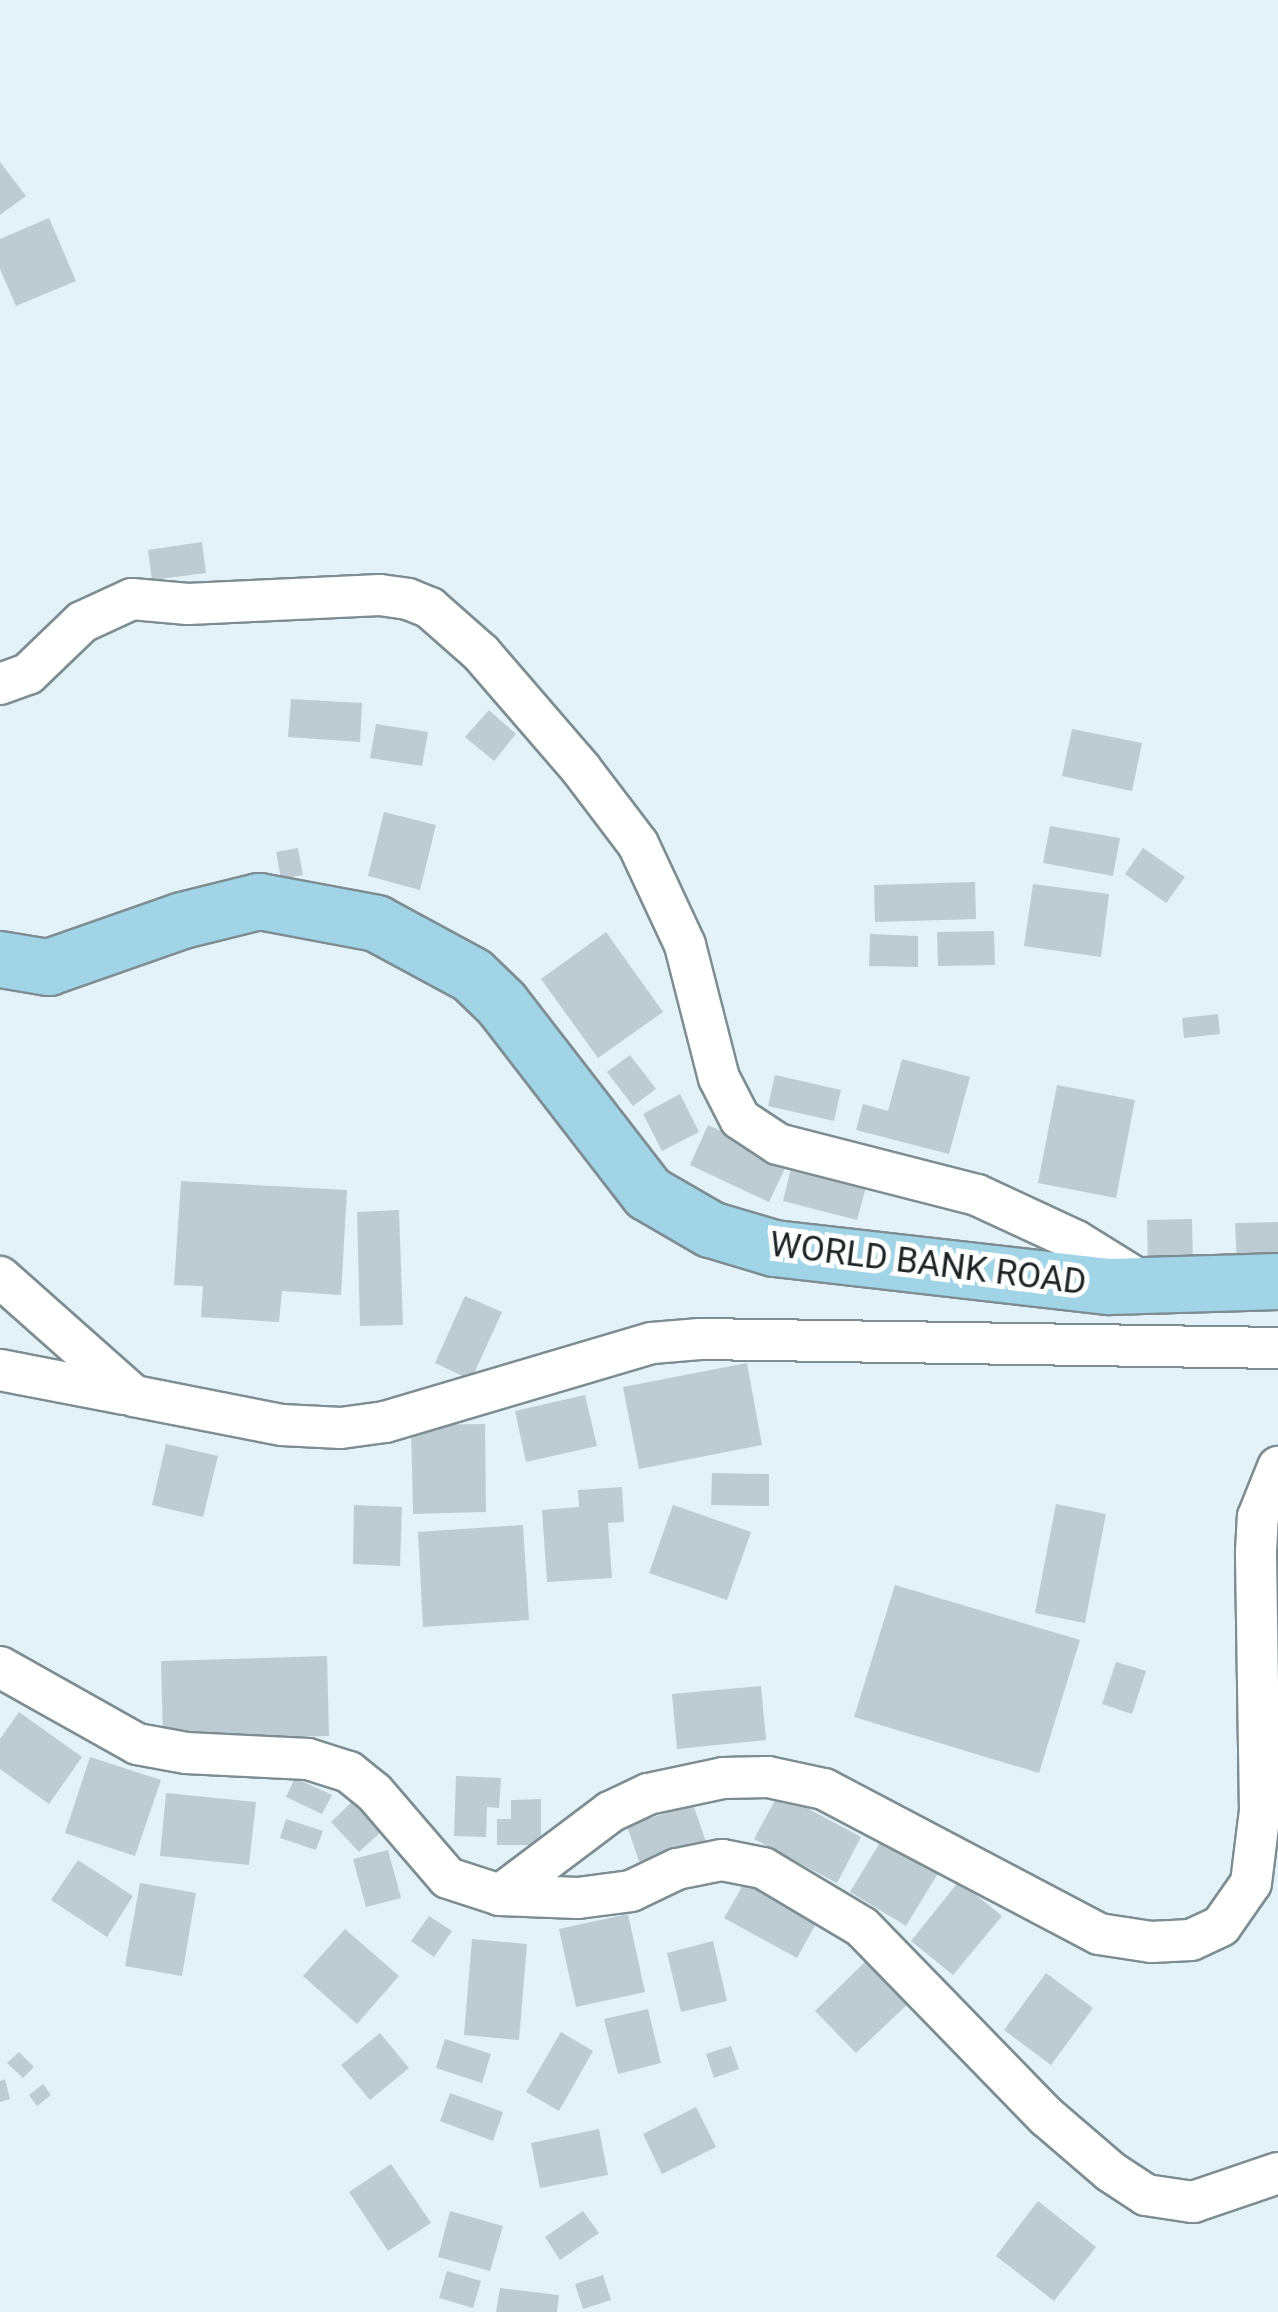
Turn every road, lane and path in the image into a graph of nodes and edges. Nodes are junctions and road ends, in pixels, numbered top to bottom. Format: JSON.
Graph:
{"nodes":[{"id":1,"x":0,"y":684,"type":"edge"},
{"id":2,"x":0,"y":959,"type":"edge"},
{"id":3,"x":0,"y":1278,"type":"edge"},
{"id":4,"x":1278,"y":1281,"type":"edge"},
{"id":5,"x":1147,"y":1285,"type":"junction"},
{"id":6,"x":1278,"y":1348,"type":"edge"},
{"id":7,"x":0,"y":1370,"type":"edge"},
{"id":8,"x":134,"y":1396,"type":"junction"},
{"id":9,"x":1278,"y":1467,"type":"edge"},
{"id":10,"x":0,"y":1668,"type":"edge"},
{"id":11,"x":500,"y":1895,"type":"junction"},
{"id":12,"x":1278,"y":2173,"type":"edge"}],
"edges":[{"from":1,"to":5,"type":"street"},
{"from":2,"to":5,"type":"main road","name":"WORLD BANK ROAD"},
{"from":3,"to":8,"type":"street"},
{"from":4,"to":5,"type":"main road","name":"WORLD BANK ROAD"},
{"from":6,"to":8,"type":"street"},
{"from":7,"to":8,"type":"street"},
{"from":9,"to":11,"type":"street"},
{"from":10,"to":11,"type":"street"},
{"from":11,"to":12,"type":"street"}]}
